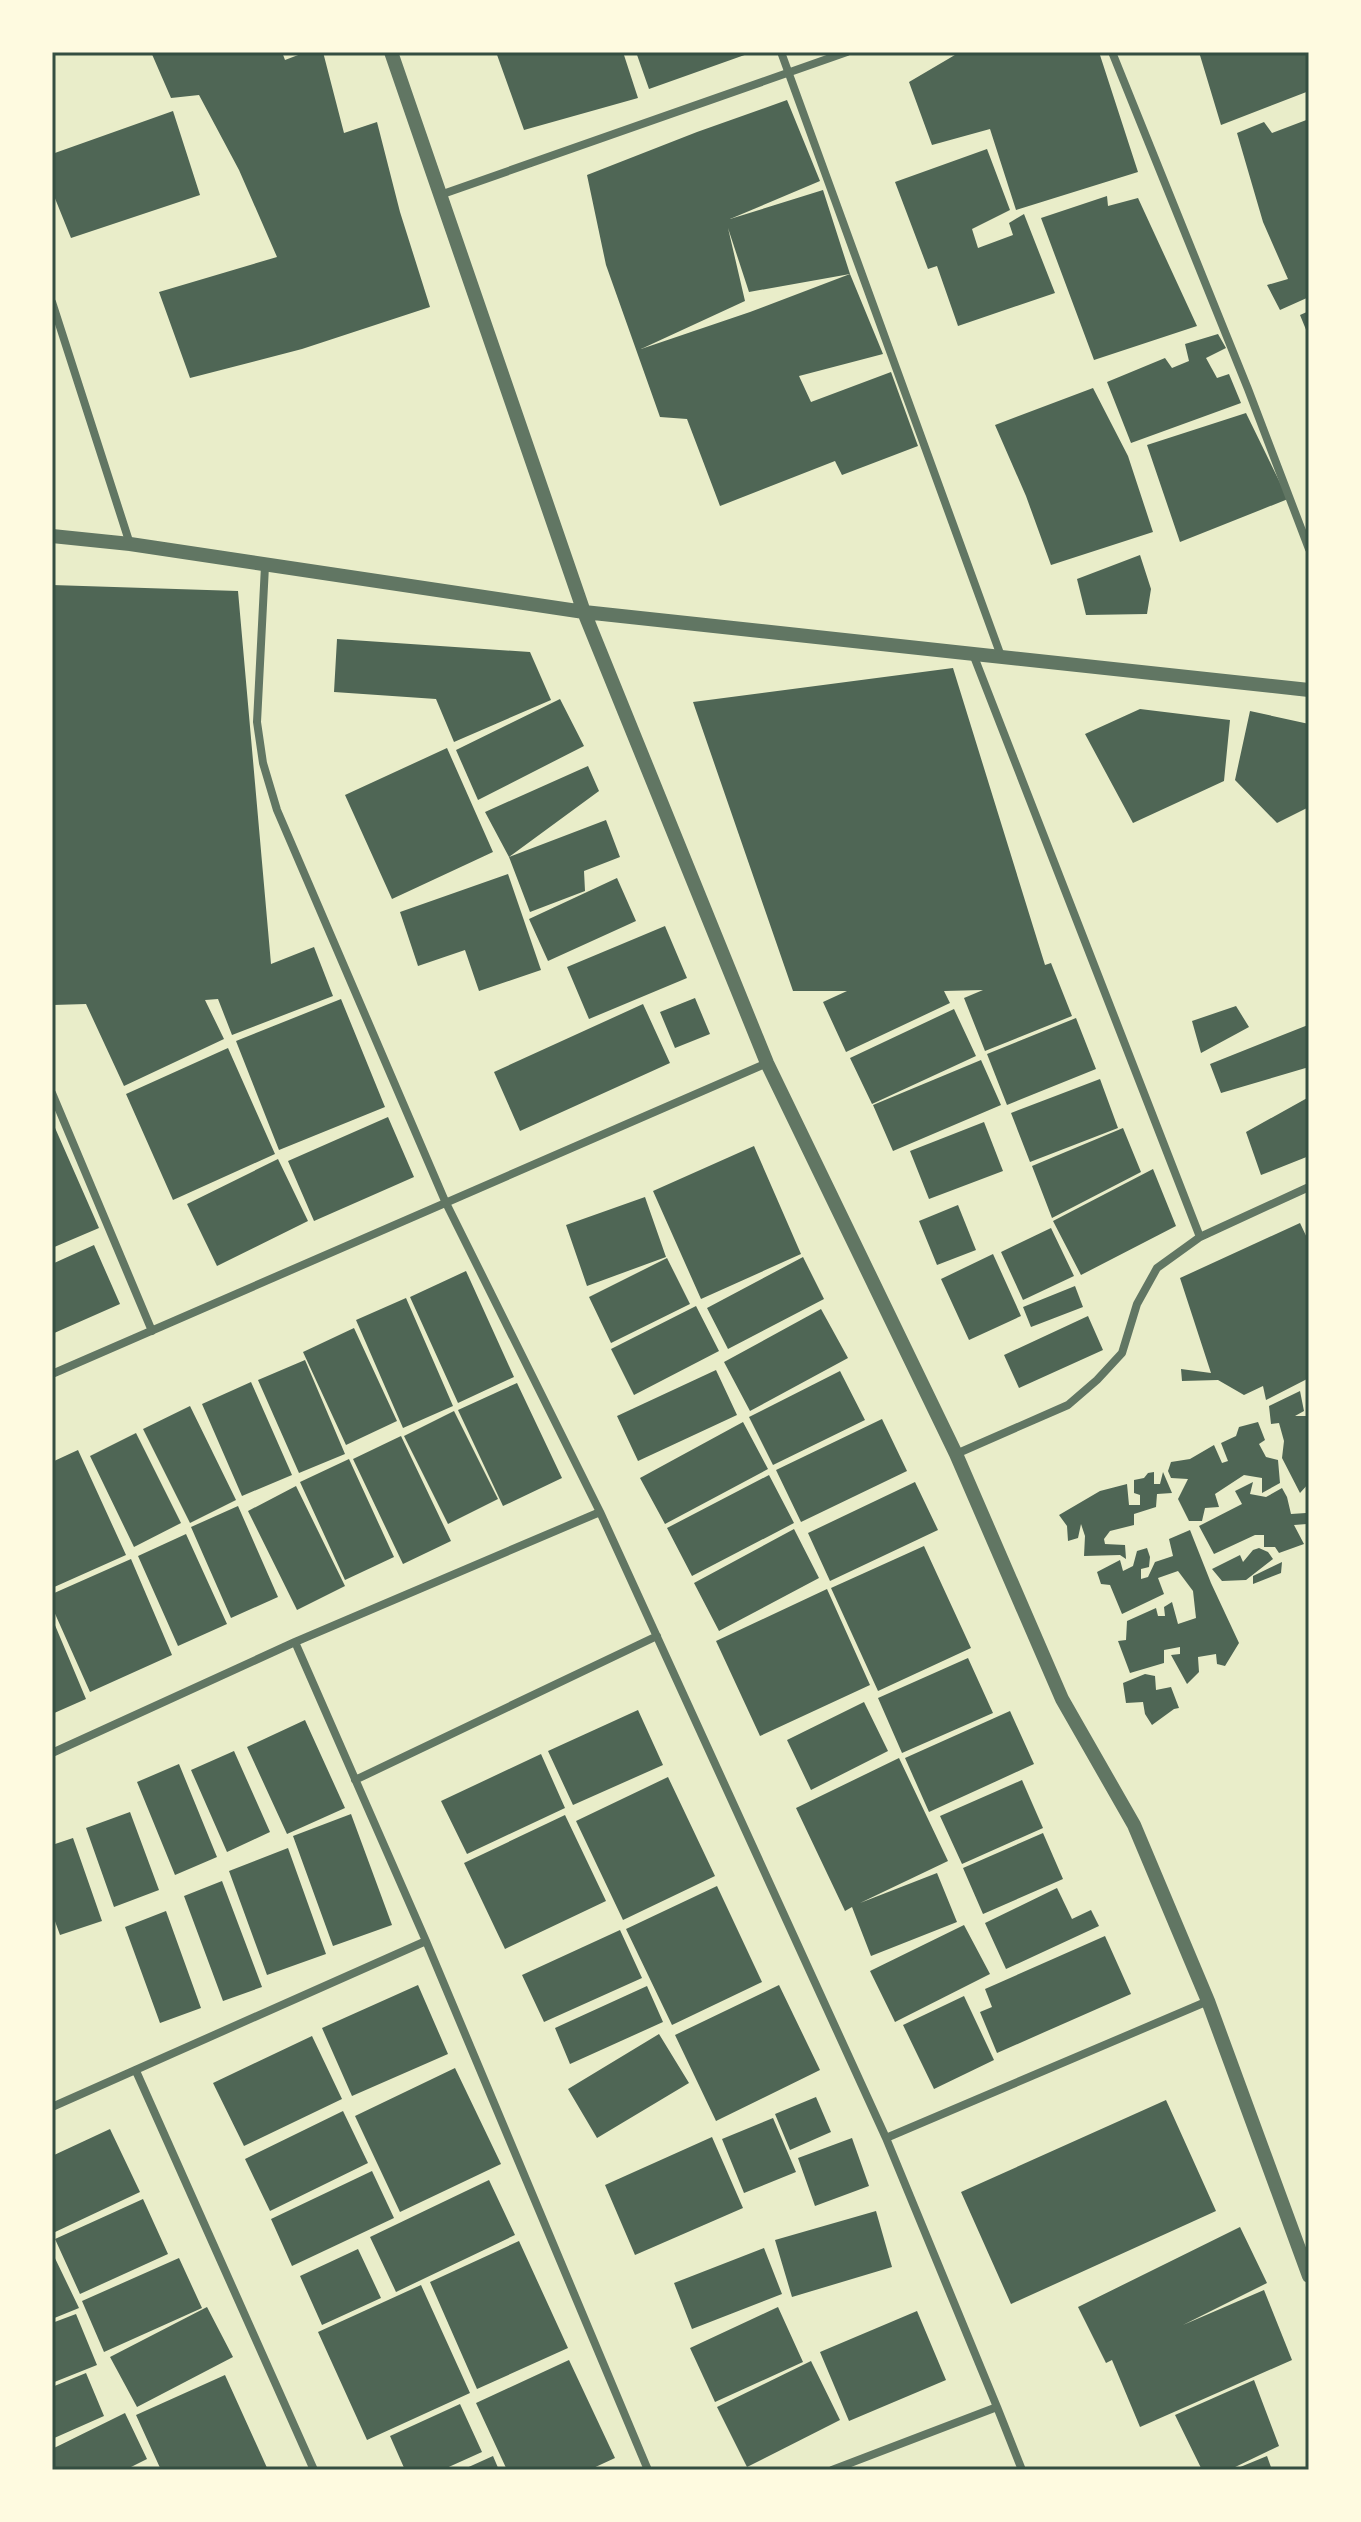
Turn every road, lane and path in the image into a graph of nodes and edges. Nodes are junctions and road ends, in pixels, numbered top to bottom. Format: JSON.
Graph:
{"nodes":[{"id":1,"x":391,"y":52,"type":"edge"},
{"id":2,"x":781,"y":52,"type":"edge"},
{"id":3,"x":847,"y":52,"type":"edge"},
{"id":4,"x":1112,"y":52,"type":"edge"},
{"id":5,"x":788,"y":71,"type":"junction"},
{"id":6,"x":439,"y":195,"type":"junction"},
{"id":7,"x":52,"y":302,"type":"edge"},
{"id":8,"x":52,"y":536,"type":"edge"},
{"id":9,"x":130,"y":544,"type":"junction"},
{"id":10,"x":1309,"y":549,"type":"edge"},
{"id":11,"x":265,"y":566,"type":"junction"},
{"id":12,"x":584,"y":612,"type":"junction"},
{"id":13,"x":973,"y":654,"type":"junction"},
{"id":14,"x":1001,"y":657,"type":"junction"},
{"id":15,"x":1309,"y":690,"type":"edge"},
{"id":16,"x":767,"y":1063,"type":"junction"},
{"id":17,"x":52,"y":1093,"type":"edge"},
{"id":18,"x":1309,"y":1187,"type":"edge"},
{"id":19,"x":445,"y":1201,"type":"junction"},
{"id":20,"x":1200,"y":1237,"type":"junction"},
{"id":21,"x":152,"y":1331,"type":"junction"},
{"id":22,"x":52,"y":1374,"type":"edge"},
{"id":23,"x":956,"y":1454,"type":"junction"},
{"id":24,"x":600,"y":1512,"type":"junction"},
{"id":25,"x":657,"y":1636,"type":"junction"},
{"id":26,"x":295,"y":1642,"type":"junction"},
{"id":27,"x":52,"y":1753,"type":"edge"},
{"id":28,"x":355,"y":1780,"type":"junction"},
{"id":29,"x":426,"y":1941,"type":"junction"},
{"id":30,"x":1208,"y":2001,"type":"junction"},
{"id":31,"x":136,"y":2071,"type":"junction"},
{"id":32,"x":52,"y":2107,"type":"edge"},
{"id":33,"x":886,"y":2138,"type":"junction"},
{"id":34,"x":1309,"y":2276,"type":"edge"},
{"id":35,"x":997,"y":2407,"type":"junction"},
{"id":36,"x":314,"y":2470,"type":"edge"},
{"id":37,"x":648,"y":2470,"type":"edge"},
{"id":38,"x":832,"y":2470,"type":"edge"},
{"id":39,"x":1022,"y":2470,"type":"edge"}],
"edges":[{"from":1,"to":6,"type":"street"},
{"from":2,"to":5,"type":"street"},
{"from":3,"to":5,"type":"street"},
{"from":4,"to":10,"type":"street"},
{"from":5,"to":6,"type":"street"},
{"from":5,"to":14,"type":"street"},
{"from":6,"to":12,"type":"street"},
{"from":7,"to":9,"type":"street"},
{"from":8,"to":9,"type":"street"},
{"from":9,"to":11,"type":"street"},
{"from":11,"to":12,"type":"street"},
{"from":11,"to":19,"type":"street"},
{"from":12,"to":13,"type":"street"},
{"from":12,"to":16,"type":"street"},
{"from":13,"to":14,"type":"street"},
{"from":13,"to":20,"type":"street"},
{"from":14,"to":15,"type":"street"},
{"from":16,"to":19,"type":"street"},
{"from":16,"to":23,"type":"street"},
{"from":17,"to":21,"type":"street"},
{"from":18,"to":20,"type":"street"},
{"from":19,"to":21,"type":"street"},
{"from":19,"to":24,"type":"street"},
{"from":20,"to":23,"type":"street"},
{"from":21,"to":22,"type":"street"},
{"from":23,"to":30,"type":"street"},
{"from":24,"to":25,"type":"street"},
{"from":24,"to":26,"type":"street"},
{"from":25,"to":28,"type":"street"},
{"from":25,"to":33,"type":"street"},
{"from":26,"to":27,"type":"street"},
{"from":26,"to":28,"type":"street"},
{"from":28,"to":29,"type":"street"},
{"from":29,"to":31,"type":"street"},
{"from":29,"to":37,"type":"street"},
{"from":30,"to":33,"type":"street"},
{"from":30,"to":34,"type":"street"},
{"from":31,"to":32,"type":"street"},
{"from":31,"to":36,"type":"street"},
{"from":33,"to":35,"type":"street"},
{"from":35,"to":38,"type":"street"},
{"from":35,"to":39,"type":"street"}]}
